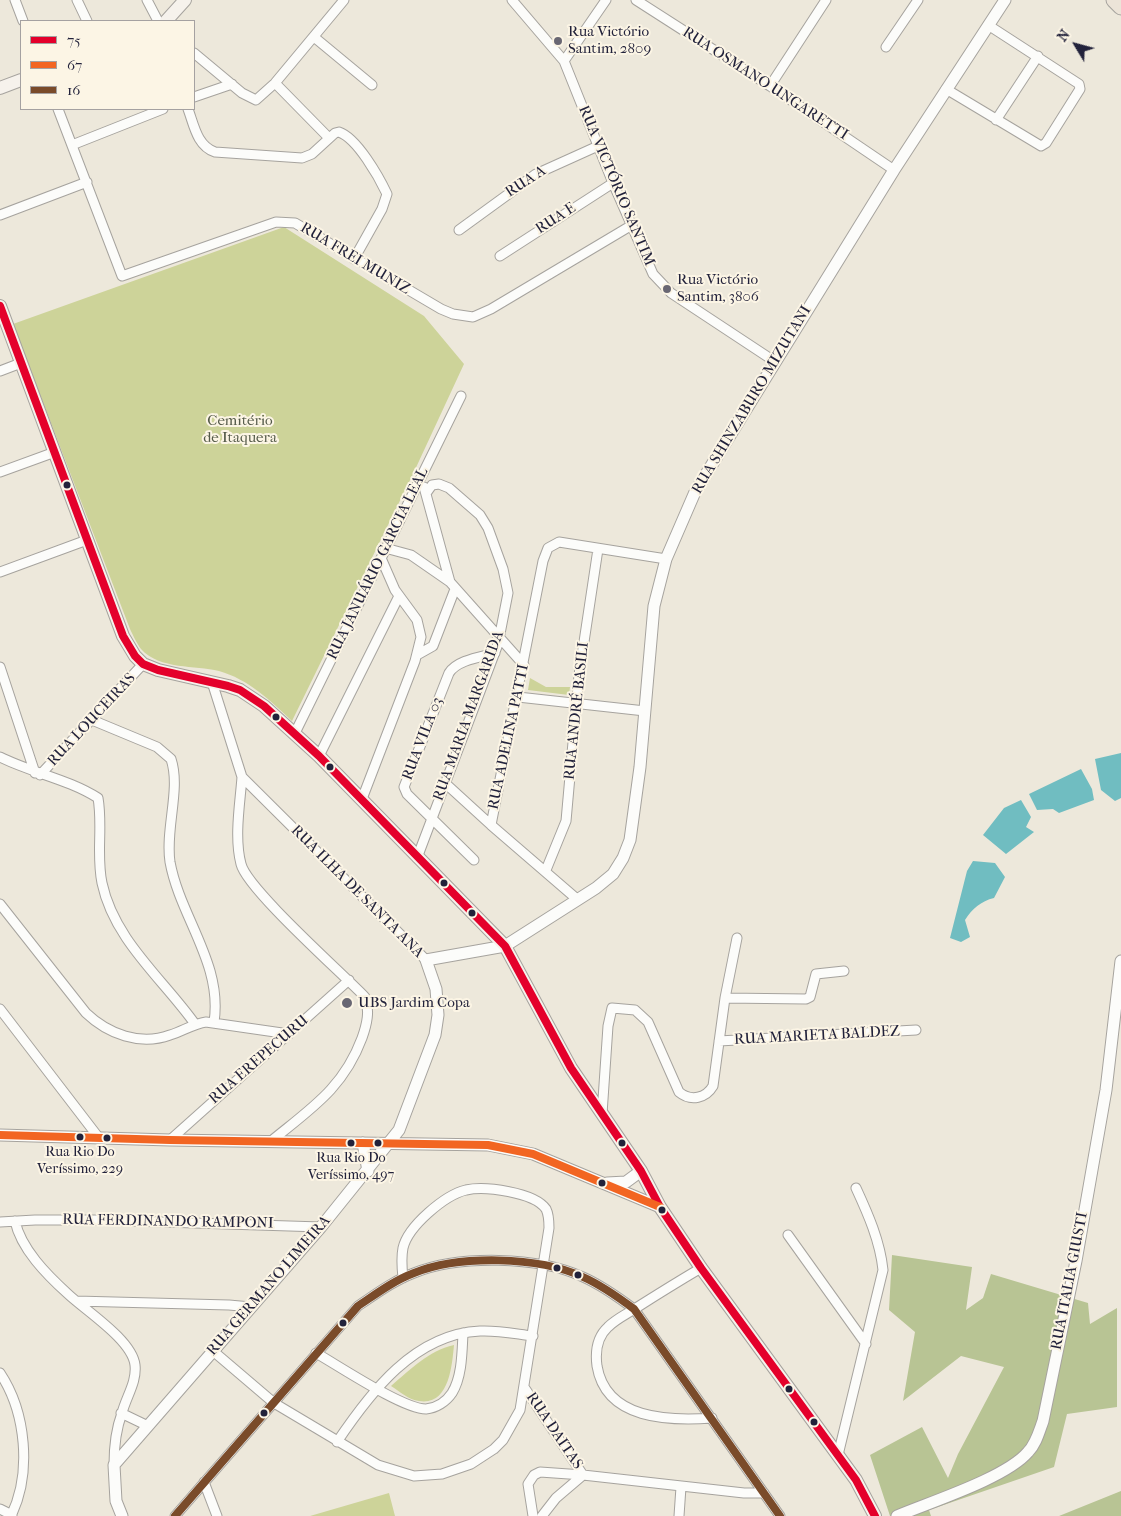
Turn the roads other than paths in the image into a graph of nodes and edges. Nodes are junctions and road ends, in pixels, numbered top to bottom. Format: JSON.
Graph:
{"nodes":[{"id":1,"x":15,"y":0,"type":"edge"},
{"id":2,"x":77,"y":0,"type":"edge"},
{"id":3,"x":147,"y":0,"type":"edge"},
{"id":4,"x":185,"y":0,"type":"edge"},
{"id":5,"x":344,"y":0,"type":"edge"},
{"id":6,"x":512,"y":0,"type":"edge"},
{"id":7,"x":606,"y":0,"type":"edge"},
{"id":8,"x":636,"y":0,"type":"edge"},
{"id":9,"x":826,"y":0,"type":"edge"},
{"id":10,"x":918,"y":0,"type":"edge"},
{"id":11,"x":1005,"y":0,"type":"edge"},
{"id":12,"x":1114,"y":0,"type":"edge"},
{"id":13,"x":1121,"y":7,"type":"edge"},
{"id":14,"x":23,"y":20,"type":"edge"},
{"id":15,"x":87,"y":20,"type":"edge"},
{"id":16,"x":157,"y":20,"type":"edge"},
{"id":17,"x":167,"y":20,"type":"edge"},
{"id":18,"x":988,"y":25,"type":"junction"},
{"id":19,"x":314,"y":37,"type":"junction"},
{"id":20,"x":886,"y":48,"type":"dead end"},
{"id":21,"x":195,"y":54,"type":"edge"},
{"id":22,"x":1038,"y":56,"type":"junction"},
{"id":23,"x":564,"y":61,"type":"junction"},
{"id":24,"x":20,"y":80,"type":"edge"},
{"id":25,"x":275,"y":83,"type":"junction"},
{"id":26,"x":232,"y":84,"type":"junction"},
{"id":27,"x":372,"y":85,"type":"dead end"},
{"id":28,"x":770,"y":86,"type":"junction"},
{"id":29,"x":0,"y":88,"type":"edge"},
{"id":30,"x":946,"y":89,"type":"junction"},
{"id":31,"x":195,"y":97,"type":"edge"},
{"id":32,"x":58,"y":110,"type":"edge"},
{"id":33,"x":160,"y":110,"type":"edge"},
{"id":34,"x":188,"y":110,"type":"edge"},
{"id":35,"x":996,"y":120,"type":"junction"},
{"id":36,"x":329,"y":138,"type":"junction"},
{"id":37,"x":72,"y":145,"type":"junction"},
{"id":38,"x":598,"y":146,"type":"junction"},
{"id":39,"x":894,"y":170,"type":"junction"},
{"id":40,"x":87,"y":182,"type":"junction"},
{"id":41,"x":613,"y":183,"type":"junction"},
{"id":42,"x":0,"y":215,"type":"edge"},
{"id":43,"x":632,"y":225,"type":"junction"},
{"id":44,"x":459,"y":230,"type":"dead end"},
{"id":45,"x":500,"y":256,"type":"dead end"},
{"id":46,"x":354,"y":259,"type":"junction"},
{"id":47,"x":0,"y":306,"type":"edge"},
{"id":48,"x":774,"y":361,"type":"junction"},
{"id":49,"x":21,"y":363,"type":"junction"},
{"id":50,"x":0,"y":371,"type":"edge"},
{"id":51,"x":461,"y":396,"type":"dead end"},
{"id":52,"x":55,"y":452,"type":"junction"},
{"id":53,"x":0,"y":472,"type":"edge"},
{"id":54,"x":420,"y":480,"type":"junction"},
{"id":55,"x":430,"y":488,"type":"junction"},
{"id":56,"x":88,"y":540,"type":"junction"},
{"id":57,"x":385,"y":548,"type":"junction"},
{"id":58,"x":598,"y":549,"type":"junction"},
{"id":59,"x":381,"y":558,"type":"junction"},
{"id":60,"x":666,"y":559,"type":"junction"},
{"id":61,"x":0,"y":572,"type":"edge"},
{"id":62,"x":453,"y":586,"type":"junction"},
{"id":63,"x":399,"y":596,"type":"junction"},
{"id":64,"x":500,"y":637,"type":"junction"},
{"id":65,"x":495,"y":653,"type":"junction"},
{"id":66,"x":417,"y":655,"type":"junction"},
{"id":67,"x":143,"y":664,"type":"junction"},
{"id":68,"x":524,"y":665,"type":"junction"},
{"id":69,"x":0,"y":667,"type":"edge"},
{"id":70,"x":212,"y":682,"type":"junction"},
{"id":71,"x":518,"y":697,"type":"junction"},
{"id":72,"x":576,"y":703,"type":"junction"},
{"id":73,"x":645,"y":711,"type":"junction"},
{"id":74,"x":92,"y":720,"type":"junction"},
{"id":75,"x":295,"y":733,"type":"junction"},
{"id":76,"x":319,"y":756,"type":"junction"},
{"id":77,"x":0,"y":757,"type":"edge"},
{"id":78,"x":38,"y":774,"type":"junction"},
{"id":79,"x":242,"y":777,"type":"junction"},
{"id":80,"x":445,"y":783,"type":"junction"},
{"id":81,"x":362,"y":799,"type":"junction"},
{"id":82,"x":431,"y":819,"type":"junction"},
{"id":83,"x":491,"y":825,"type":"junction"},
{"id":84,"x":417,"y":858,"type":"junction"},
{"id":85,"x":474,"y":860,"type":"dead end"},
{"id":86,"x":546,"y":870,"type":"junction"},
{"id":87,"x":578,"y":900,"type":"junction"},
{"id":88,"x":0,"y":904,"type":"edge"},
{"id":89,"x":737,"y":938,"type":"dead end"},
{"id":90,"x":505,"y":946,"type":"junction"},
{"id":91,"x":426,"y":960,"type":"junction"},
{"id":92,"x":1121,"y":961,"type":"edge"},
{"id":93,"x":844,"y":971,"type":"dead end"},
{"id":94,"x":349,"y":980,"type":"junction"},
{"id":95,"x":725,"y":998,"type":"junction"},
{"id":96,"x":0,"y":1008,"type":"edge"},
{"id":97,"x":214,"y":1022,"type":"junction"},
{"id":98,"x":195,"y":1024,"type":"junction"},
{"id":99,"x":916,"y":1030,"type":"dead end"},
{"id":100,"x":289,"y":1034,"type":"junction"},
{"id":101,"x":719,"y":1041,"type":"junction"},
{"id":102,"x":605,"y":1084,"type":"junction"},
{"id":103,"x":587,"y":1094,"type":"junction"},
{"id":104,"x":602,"y":1116,"type":"junction"},
{"id":105,"x":0,"y":1135,"type":"edge"},
{"id":106,"x":99,"y":1138,"type":"junction"},
{"id":107,"x":170,"y":1140,"type":"junction"},
{"id":108,"x":270,"y":1142,"type":"junction"},
{"id":109,"x":363,"y":1144,"type":"junction"},
{"id":110,"x":390,"y":1145,"type":"junction"},
{"id":111,"x":368,"y":1171,"type":"junction"},
{"id":112,"x":641,"y":1171,"type":"junction"},
{"id":113,"x":605,"y":1184,"type":"junction"},
{"id":114,"x":856,"y":1188,"type":"dead end"},
{"id":115,"x":660,"y":1207,"type":"junction"},
{"id":116,"x":15,"y":1221,"type":"junction"},
{"id":117,"x":0,"y":1222,"type":"edge"},
{"id":118,"x":321,"y":1226,"type":"junction"},
{"id":119,"x":788,"y":1235,"type":"dead end"},
{"id":120,"x":543,"y":1266,"type":"junction"},
{"id":121,"x":701,"y":1268,"type":"junction"},
{"id":122,"x":402,"y":1278,"type":"junction"},
{"id":123,"x":76,"y":1301,"type":"junction"},
{"id":124,"x":251,"y":1307,"type":"junction"},
{"id":125,"x":634,"y":1309,"type":"junction"},
{"id":126,"x":464,"y":1333,"type":"junction"},
{"id":127,"x":533,"y":1336,"type":"junction"},
{"id":128,"x":866,"y":1344,"type":"junction"},
{"id":129,"x":213,"y":1351,"type":"junction"},
{"id":130,"x":316,"y":1353,"type":"junction"},
{"id":131,"x":0,"y":1372,"type":"edge"},
{"id":132,"x":377,"y":1387,"type":"junction"},
{"id":133,"x":524,"y":1387,"type":"junction"},
{"id":134,"x":274,"y":1403,"type":"junction"},
{"id":135,"x":121,"y":1413,"type":"junction"},
{"id":136,"x":712,"y":1418,"type":"junction"},
{"id":137,"x":148,"y":1426,"type":"junction"},
{"id":138,"x":337,"y":1442,"type":"junction"},
{"id":139,"x":838,"y":1454,"type":"junction"},
{"id":140,"x":114,"y":1465,"type":"junction"},
{"id":141,"x":583,"y":1475,"type":"junction"},
{"id":142,"x":204,"y":1482,"type":"junction"},
{"id":143,"x":681,"y":1487,"type":"junction"},
{"id":144,"x":764,"y":1493,"type":"junction"},
{"id":145,"x":0,"y":1509,"type":"edge"},
{"id":146,"x":11,"y":1516,"type":"edge"},
{"id":147,"x":122,"y":1516,"type":"edge"},
{"id":148,"x":175,"y":1516,"type":"edge"},
{"id":149,"x":217,"y":1516,"type":"edge"},
{"id":150,"x":533,"y":1516,"type":"edge"},
{"id":151,"x":542,"y":1516,"type":"edge"},
{"id":152,"x":679,"y":1516,"type":"edge"},
{"id":153,"x":780,"y":1516,"type":"edge"},
{"id":154,"x":876,"y":1516,"type":"edge"},
{"id":155,"x":897,"y":1516,"type":"edge"}],
"edges":[{"from":1,"to":14,"type":"street"},
{"from":2,"to":15,"type":"street"},
{"from":3,"to":16,"type":"street"},
{"from":4,"to":17,"type":"main road"},
{"from":5,"to":19,"type":"street"},
{"from":6,"to":23,"type":"street","name":"RUA VICTÓRIO SANTIM"},
{"from":7,"to":23,"type":"street"},
{"from":8,"to":28,"type":"street","name":"RUA OSMANO UNGARETTI"},
{"from":9,"to":28,"type":"street"},
{"from":10,"to":20,"type":"street"},
{"from":11,"to":18,"type":"street","name":"RUA SHINZABURO MIZUTANI"},
{"from":12,"to":13,"type":"highway"},
{"from":18,"to":22,"type":"street"},
{"from":18,"to":30,"type":"street","name":"RUA SHINZABURO MIZUTANI"},
{"from":19,"to":25,"type":"street"},
{"from":19,"to":27,"type":"street"},
{"from":21,"to":26,"type":"street"},
{"from":22,"to":35,"type":"street"},
{"from":22,"to":35,"type":"street"},
{"from":23,"to":38,"type":"street","name":"RUA VICTÓRIO SANTIM"},
{"from":24,"to":29,"type":"main road"},
{"from":25,"to":26,"type":"street"},
{"from":25,"to":36,"type":"street"},
{"from":26,"to":31,"type":"street"},
{"from":28,"to":39,"type":"street","name":"RUA OSMANO UNGARETTI"},
{"from":30,"to":35,"type":"street"},
{"from":30,"to":39,"type":"street","name":"RUA SHINZABURO MIZUTANI"},
{"from":32,"to":37,"type":"street"},
{"from":33,"to":37,"type":"street"},
{"from":34,"to":36,"type":"street"},
{"from":36,"to":46,"type":"street"},
{"from":37,"to":40,"type":"street"},
{"from":38,"to":41,"type":"street","name":"RUA VICTÓRIO SANTIM"},
{"from":38,"to":44,"type":"street","name":"RUA A"},
{"from":39,"to":48,"type":"street","name":"RUA SHINZABURO MIZUTANI"},
{"from":40,"to":42,"type":"street"},
{"from":40,"to":46,"type":"street","name":"RUA FREI MUNIZ"},
{"from":41,"to":43,"type":"street","name":"RUA VICTÓRIO SANTIM"},
{"from":41,"to":45,"type":"street","name":"RUA E"},
{"from":43,"to":46,"type":"street","name":"RUA FREI MUNIZ"},
{"from":43,"to":48,"type":"street","name":"RUA VICTÓRIO SANTIM"},
{"from":47,"to":49,"type":"main road"},
{"from":48,"to":60,"type":"street","name":"RUA SHINZABURO MIZUTANI"},
{"from":49,"to":50,"type":"street"},
{"from":49,"to":52,"type":"main road"},
{"from":51,"to":54,"type":"street","name":"RUA JANUÁRIO GARCIA LEAL"},
{"from":52,"to":53,"type":"street"},
{"from":52,"to":56,"type":"main road"},
{"from":54,"to":55,"type":"street"},
{"from":54,"to":57,"type":"street","name":"RUA JANUÁRIO GARCIA LEAL"},
{"from":55,"to":62,"type":"street"},
{"from":55,"to":64,"type":"street","name":"RUA MARIA MARGARIDA"},
{"from":56,"to":61,"type":"street"},
{"from":56,"to":67,"type":"main road"},
{"from":57,"to":59,"type":"street","name":"RUA JANUÁRIO GARCIA LEAL"},
{"from":57,"to":62,"type":"street"},
{"from":58,"to":60,"type":"street"},
{"from":58,"to":68,"type":"street","name":"RUA ADELINA PATTI"},
{"from":58,"to":72,"type":"street","name":"RUA ANDRÉ BASILI"},
{"from":59,"to":63,"type":"street"},
{"from":59,"to":75,"type":"street","name":"RUA JANUÁRIO GARCIA LEAL"},
{"from":60,"to":73,"type":"street","name":"RUA SHINZABURO MIZUTANI"},
{"from":62,"to":64,"type":"street"},
{"from":62,"to":66,"type":"street"},
{"from":63,"to":66,"type":"street"},
{"from":63,"to":76,"type":"street"},
{"from":64,"to":65,"type":"street","name":"RUA MARIA MARGARIDA"},
{"from":64,"to":68,"type":"street"},
{"from":65,"to":80,"type":"street","name":"RUA MARIA MARGARIDA"},
{"from":65,"to":82,"type":"street","name":"RUA VILA 03"},
{"from":66,"to":81,"type":"street"},
{"from":67,"to":70,"type":"main road"},
{"from":67,"to":74,"type":"street","name":"RUA LOUCEIRAS"},
{"from":68,"to":71,"type":"street","name":"RUA ADELINA PATTI"},
{"from":69,"to":78,"type":"street"},
{"from":70,"to":75,"type":"main road"},
{"from":70,"to":79,"type":"street","name":"RUA ILHA DE SANTA ANA"},
{"from":71,"to":72,"type":"street"},
{"from":71,"to":83,"type":"street","name":"RUA ADELINA PATTI"},
{"from":72,"to":73,"type":"street"},
{"from":72,"to":86,"type":"street","name":"RUA ANDRÉ BASILI"},
{"from":73,"to":87,"type":"street","name":"RUA SHINZABURO MIZUTANI"},
{"from":74,"to":78,"type":"street","name":"RUA LOUCEIRAS"},
{"from":74,"to":97,"type":"street"},
{"from":75,"to":76,"type":"main road"},
{"from":76,"to":81,"type":"main road"},
{"from":77,"to":78,"type":"street"},
{"from":78,"to":98,"type":"street"},
{"from":79,"to":91,"type":"street","name":"RUA ILHA DE SANTA ANA"},
{"from":79,"to":94,"type":"street"},
{"from":80,"to":82,"type":"street","name":"RUA MARIA MARGARIDA"},
{"from":80,"to":83,"type":"street"},
{"from":81,"to":84,"type":"main road"},
{"from":82,"to":84,"type":"street","name":"RUA MARIA MARGARIDA"},
{"from":82,"to":85,"type":"street","name":"RUA VILA 03"},
{"from":83,"to":86,"type":"street","name":"RUA ADELINA PATTI"},
{"from":84,"to":90,"type":"main road"},
{"from":86,"to":87,"type":"street","name":"RUA ADELINA PATTI"},
{"from":87,"to":90,"type":"street","name":"RUA SHINZABURO MIZUTANI"},
{"from":88,"to":98,"type":"street"},
{"from":89,"to":95,"type":"street"},
{"from":90,"to":91,"type":"street","name":"RUA SHINZABURO MIZUTANI"},
{"from":90,"to":103,"type":"main road"},
{"from":91,"to":110,"type":"street","name":"RUA ILHA DE SANTA ANA"},
{"from":92,"to":155,"type":"street","name":"RUA ITALIA GIUSTI"},
{"from":93,"to":95,"type":"street"},
{"from":94,"to":100,"type":"street","name":"RUA EREPECURU"},
{"from":94,"to":108,"type":"street"},
{"from":95,"to":101,"type":"street"},
{"from":96,"to":106,"type":"street"},
{"from":97,"to":98,"type":"street"},
{"from":97,"to":100,"type":"street"},
{"from":99,"to":101,"type":"street","name":"RUA MARIETA BALDEZ"},
{"from":100,"to":107,"type":"street","name":"RUA EREPECURU"},
{"from":101,"to":102,"type":"street"},
{"from":102,"to":103,"type":"street"},
{"from":102,"to":104,"type":"street"},
{"from":103,"to":104,"type":"main road"},
{"from":104,"to":112,"type":"main road"},
{"from":105,"to":106,"type":"street"},
{"from":106,"to":107,"type":"street"},
{"from":107,"to":108,"type":"street"},
{"from":108,"to":109,"type":"street"},
{"from":109,"to":110,"type":"street"},
{"from":109,"to":111,"type":"street"},
{"from":110,"to":111,"type":"street","name":"RUA GERMANO LIMEIRA"},
{"from":110,"to":113,"type":"street"},
{"from":111,"to":118,"type":"street","name":"RUA GERMANO LIMEIRA"},
{"from":112,"to":113,"type":"street"},
{"from":112,"to":115,"type":"main road"},
{"from":113,"to":115,"type":"street"},
{"from":114,"to":128,"type":"street"},
{"from":115,"to":121,"type":"main road"},
{"from":116,"to":117,"type":"street","name":"RUA FERDINANDO RAMPONI"},
{"from":116,"to":118,"type":"street","name":"RUA FERDINANDO RAMPONI"},
{"from":116,"to":123,"type":"street"},
{"from":118,"to":124,"type":"street","name":"RUA GERMANO LIMEIRA"},
{"from":119,"to":128,"type":"street"},
{"from":120,"to":122,"type":"street"},
{"from":120,"to":122,"type":"street"},
{"from":120,"to":125,"type":"street"},
{"from":120,"to":127,"type":"street"},
{"from":121,"to":125,"type":"street"},
{"from":121,"to":139,"type":"main road"},
{"from":122,"to":130,"type":"street"},
{"from":123,"to":124,"type":"street"},
{"from":123,"to":135,"type":"street"},
{"from":124,"to":129,"type":"street","name":"RUA GERMANO LIMEIRA"},
{"from":125,"to":136,"type":"street"},
{"from":125,"to":136,"type":"street"},
{"from":126,"to":127,"type":"street"},
{"from":126,"to":132,"type":"street"},
{"from":126,"to":132,"type":"street"},
{"from":127,"to":133,"type":"street"},
{"from":128,"to":139,"type":"street"},
{"from":129,"to":134,"type":"street"},
{"from":129,"to":137,"type":"street","name":"RUA GERMANO LIMEIRA"},
{"from":130,"to":132,"type":"street"},
{"from":130,"to":134,"type":"street"},
{"from":131,"to":146,"type":"street"},
{"from":132,"to":138,"type":"street"},
{"from":133,"to":138,"type":"street"},
{"from":133,"to":141,"type":"street","name":"RUA DAITAS"},
{"from":134,"to":138,"type":"street"},
{"from":134,"to":142,"type":"street"},
{"from":135,"to":137,"type":"street"},
{"from":135,"to":140,"type":"street"},
{"from":136,"to":144,"type":"street"},
{"from":137,"to":140,"type":"street","name":"RUA GERMANO LIMEIRA"},
{"from":139,"to":154,"type":"main road"},
{"from":140,"to":147,"type":"street"},
{"from":141,"to":143,"type":"street"},
{"from":141,"to":150,"type":"street"},
{"from":141,"to":151,"type":"street"},
{"from":142,"to":148,"type":"street"},
{"from":142,"to":149,"type":"street"},
{"from":143,"to":144,"type":"street"},
{"from":143,"to":152,"type":"street"},
{"from":144,"to":153,"type":"street"},
{"from":145,"to":146,"type":"street"}]}
